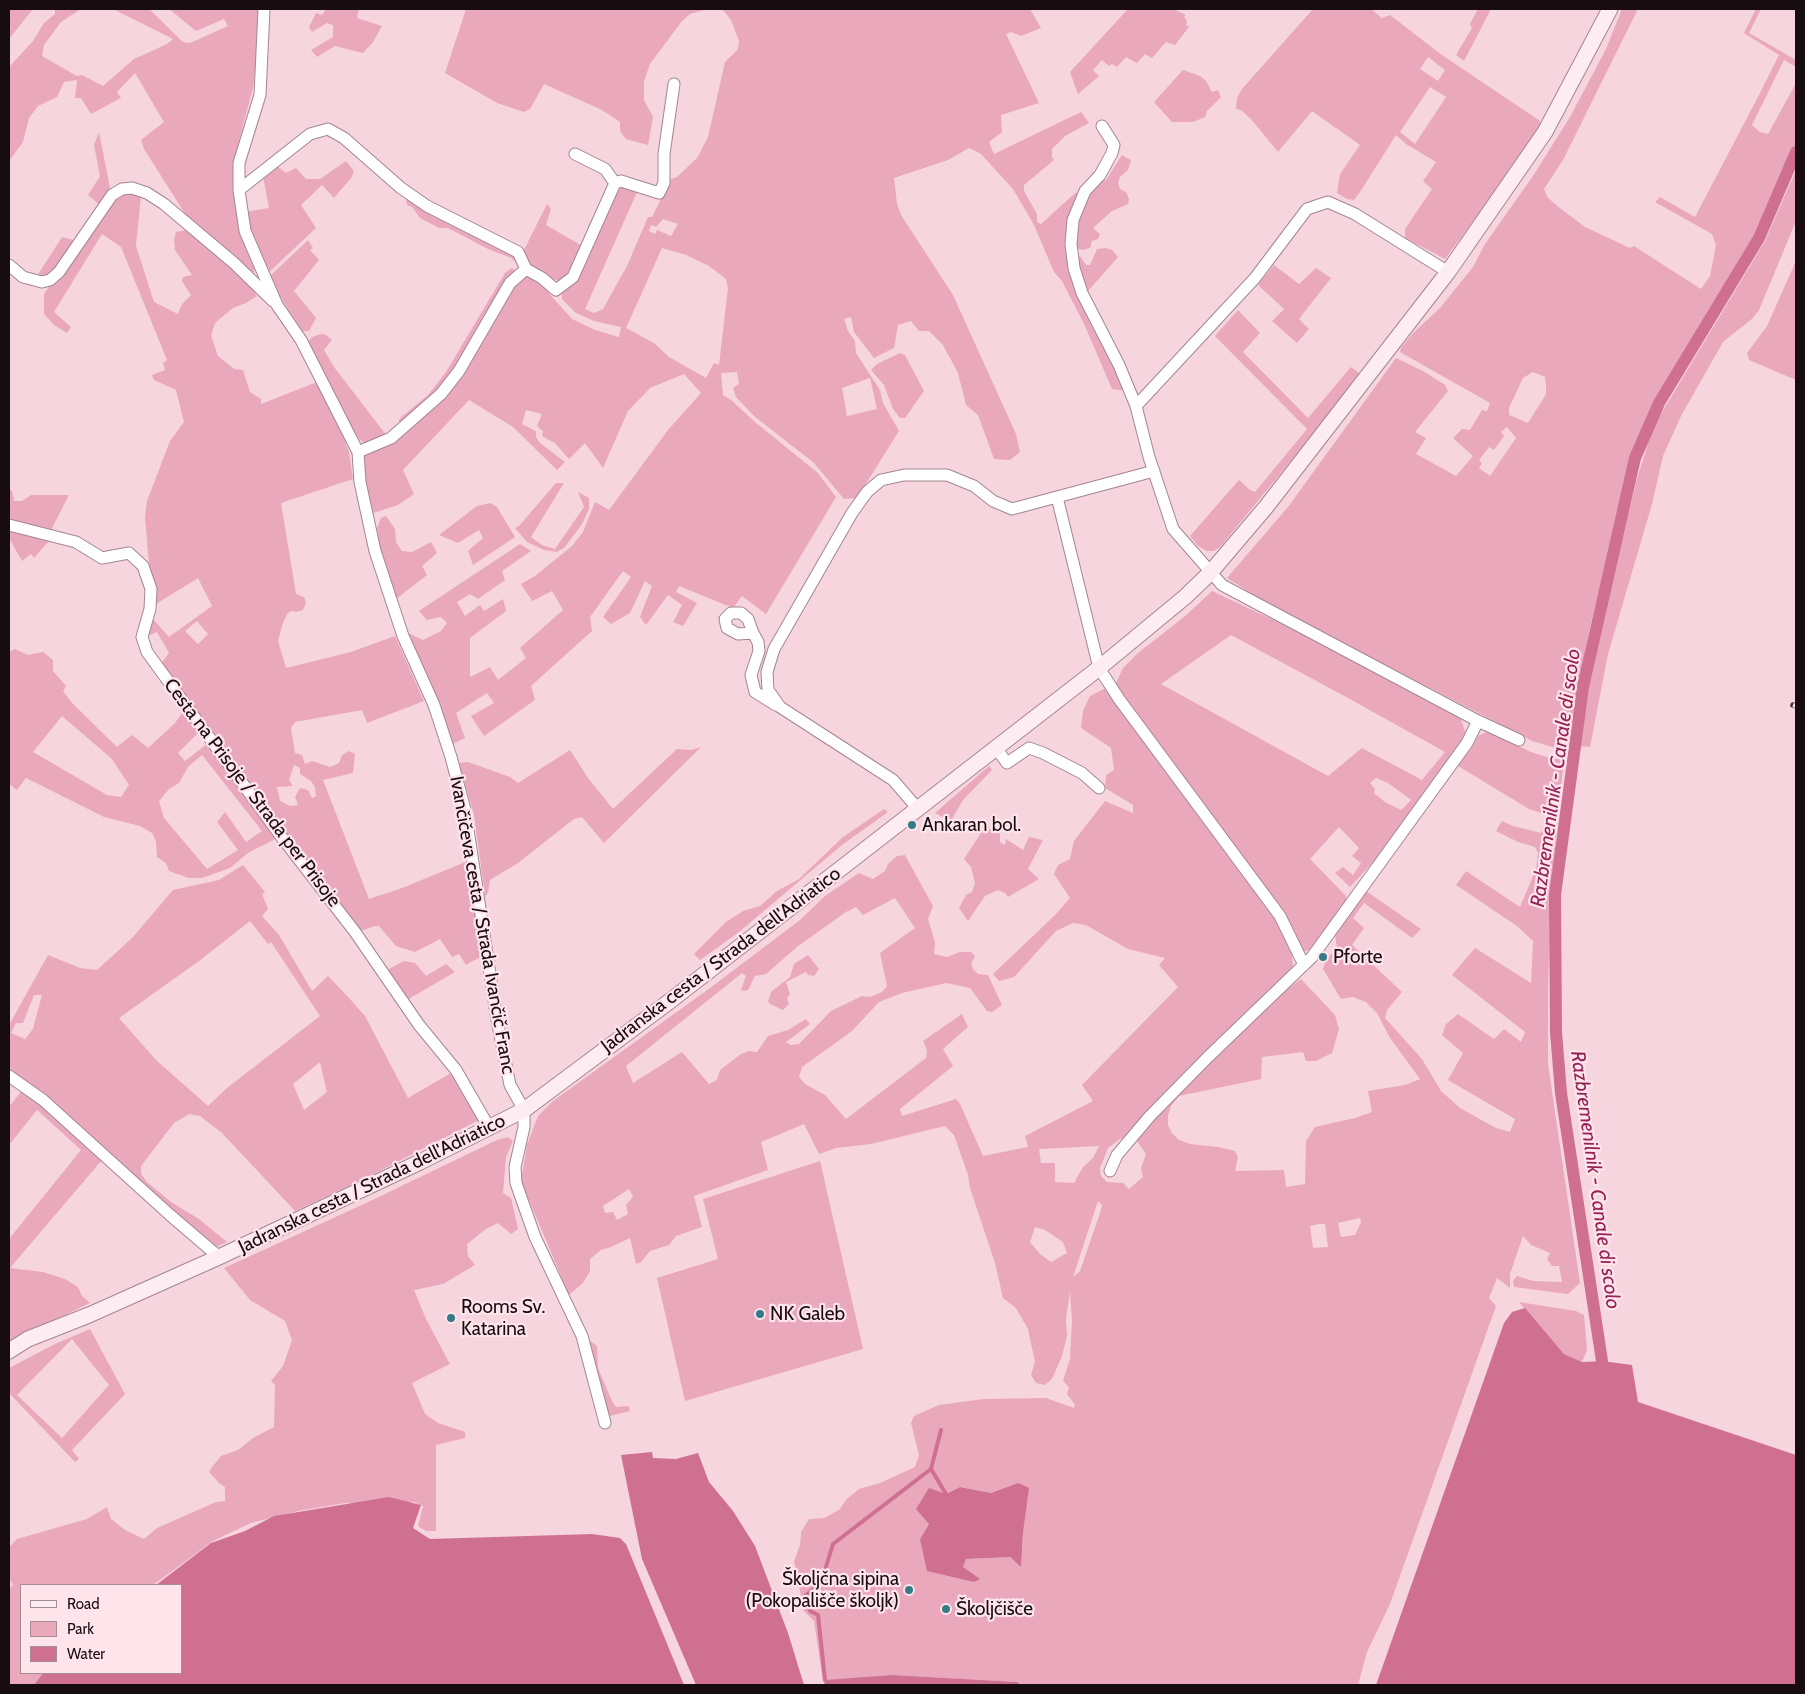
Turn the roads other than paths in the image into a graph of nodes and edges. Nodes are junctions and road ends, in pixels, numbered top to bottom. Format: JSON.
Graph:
{"nodes":[{"id":1,"x":264,"y":9,"type":"edge"},
{"id":2,"x":1610,"y":9,"type":"edge"},
{"id":3,"x":674,"y":84,"type":"dead end"},
{"id":4,"x":1102,"y":126,"type":"dead end"},
{"id":5,"x":575,"y":154,"type":"dead end"},
{"id":6,"x":615,"y":183,"type":"junction"},
{"id":7,"x":239,"y":190,"type":"junction"},
{"id":8,"x":9,"y":265,"type":"edge"},
{"id":9,"x":526,"y":269,"type":"junction"},
{"id":10,"x":1448,"y":272,"type":"junction"},
{"id":11,"x":277,"y":305,"type":"junction"},
{"id":12,"x":1136,"y":406,"type":"junction"},
{"id":13,"x":358,"y":452,"type":"junction"},
{"id":14,"x":1154,"y":471,"type":"junction"},
{"id":15,"x":1057,"y":497,"type":"junction"},
{"id":16,"x":9,"y":525,"type":"edge"},
{"id":17,"x":1210,"y":573,"type":"junction"},
{"id":18,"x":753,"y":633,"type":"dead end"},
{"id":19,"x":1100,"y":668,"type":"junction"},
{"id":20,"x":780,"y":708,"type":"junction"},
{"id":21,"x":1478,"y":721,"type":"junction"},
{"id":22,"x":1519,"y":740,"type":"dead end"},
{"id":23,"x":996,"y":748,"type":"junction"},
{"id":24,"x":1099,"y":788,"type":"dead end"},
{"id":25,"x":918,"y":809,"type":"junction"},
{"id":26,"x":1304,"y":965,"type":"junction"},
{"id":27,"x":9,"y":1076,"type":"edge"},
{"id":28,"x":524,"y":1110,"type":"junction"},
{"id":29,"x":490,"y":1129,"type":"junction"},
{"id":30,"x":1110,"y":1171,"type":"dead end"},
{"id":31,"x":219,"y":1256,"type":"junction"},
{"id":32,"x":9,"y":1351,"type":"edge"},
{"id":33,"x":604,"y":1423,"type":"dead end"}],
"edges":[{"from":1,"to":7,"type":"street","name":"Ivančičeva cesta / Strada Ivančič Franc"},
{"from":2,"to":10,"type":"main road","name":"Jadranska cesta / Strada dell'Adriatico"},
{"from":3,"to":6,"type":"street"},
{"from":4,"to":12,"type":"street"},
{"from":5,"to":6,"type":"street"},
{"from":6,"to":9,"type":"street"},
{"from":7,"to":9,"type":"street"},
{"from":7,"to":11,"type":"street","name":"Ivančičeva cesta / Strada Ivančič Franc"},
{"from":8,"to":11,"type":"street","name":"Ivančičeva cesta / Strada Ivančič Franc"},
{"from":9,"to":13,"type":"street"},
{"from":10,"to":12,"type":"street"},
{"from":10,"to":17,"type":"main road","name":"Jadranska cesta / Strada dell'Adriatico"},
{"from":11,"to":13,"type":"street","name":"Ivančičeva cesta / Strada Ivančič Franc"},
{"from":12,"to":14,"type":"street"},
{"from":13,"to":28,"type":"street","name":"Ivančičeva cesta / Strada Ivančič Franc"},
{"from":14,"to":15,"type":"street"},
{"from":14,"to":17,"type":"street"},
{"from":15,"to":19,"type":"street"},
{"from":15,"to":20,"type":"street"},
{"from":16,"to":29,"type":"street","name":"Cesta na Prisoje / Strada per Prisoje"},
{"from":17,"to":19,"type":"main road","name":"Jadranska cesta / Strada dell'Adriatico"},
{"from":17,"to":21,"type":"street"},
{"from":18,"to":20,"type":"street"},
{"from":19,"to":23,"type":"main road","name":"Jadranska cesta / Strada dell'Adriatico"},
{"from":19,"to":26,"type":"street"},
{"from":20,"to":25,"type":"street"},
{"from":21,"to":22,"type":"street"},
{"from":21,"to":26,"type":"street"},
{"from":23,"to":24,"type":"street"},
{"from":23,"to":25,"type":"main road","name":"Jadranska cesta / Strada dell'Adriatico"},
{"from":25,"to":28,"type":"main road","name":"Jadranska cesta / Strada dell'Adriatico"},
{"from":26,"to":30,"type":"street"},
{"from":27,"to":31,"type":"street","name":"Jadranska cesta / Strada dell'Adriatico"},
{"from":28,"to":29,"type":"main road","name":"Jadranska cesta / Strada dell'Adriatico"},
{"from":28,"to":33,"type":"street","name":"Jadranska cesta / Strada dell'Adriatico"},
{"from":29,"to":31,"type":"main road","name":"Jadranska cesta / Strada dell'Adriatico"},
{"from":31,"to":32,"type":"main road","name":"Jadranska cesta / Strada dell'Adriatico"}]}
